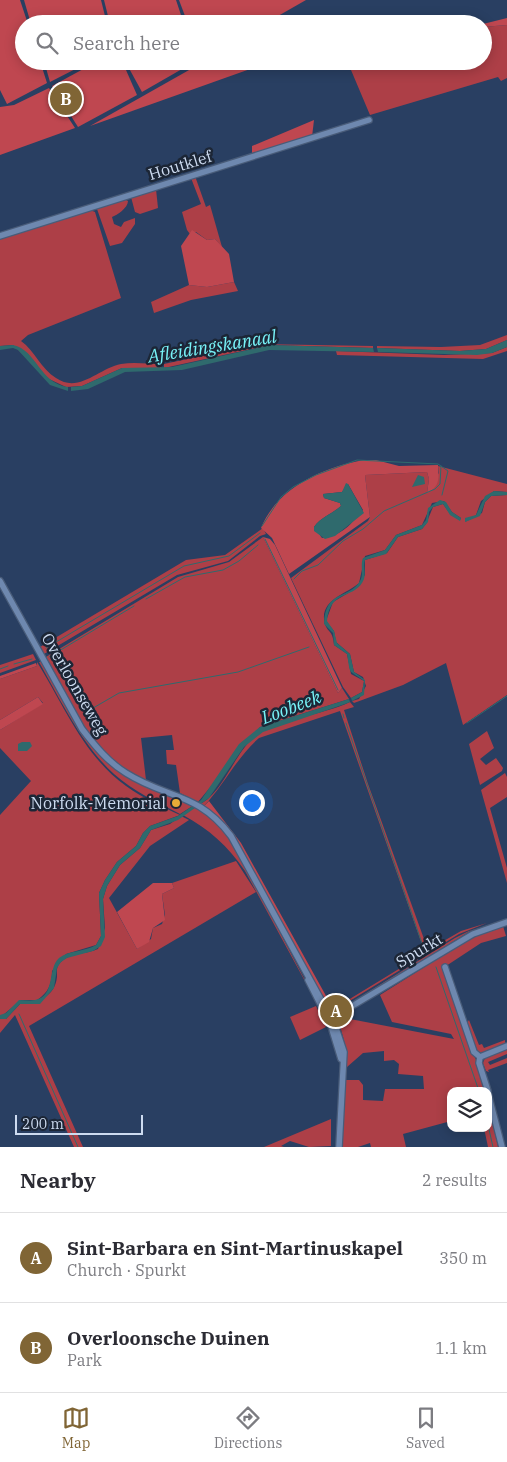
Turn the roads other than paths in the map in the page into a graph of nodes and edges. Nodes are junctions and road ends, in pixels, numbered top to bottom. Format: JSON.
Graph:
{"nodes":[{"id":1,"x":369,"y":120,"type":"dead end"},
{"id":2,"x":0,"y":236,"type":"edge"},
{"id":3,"x":0,"y":581,"type":"edge"},
{"id":4,"x":507,"y":922,"type":"edge"},
{"id":5,"x":445,"y":967,"type":"dead end"},
{"id":6,"x":333,"y":1022,"type":"junction"},
{"id":7,"x":507,"y":1046,"type":"edge"},
{"id":8,"x":480,"y":1057,"type":"junction"},
{"id":9,"x":486,"y":1087,"type":"edge"},
{"id":10,"x":492,"y":1108,"type":"edge"},
{"id":11,"x":339,"y":1147,"type":"edge"},
{"id":12,"x":502,"y":1147,"type":"edge"}],
"edges":[{"from":1,"to":2,"type":"street","name":"Houtklef"},
{"from":3,"to":6,"type":"street","name":"Overloonseweg"},
{"from":4,"to":6,"type":"street","name":"Spurkt"},
{"from":5,"to":8,"type":"street"},
{"from":6,"to":11,"type":"street","name":"Overloonseweg"},
{"from":7,"to":8,"type":"street"},
{"from":8,"to":9,"type":"street"},
{"from":10,"to":12,"type":"street"}]}
